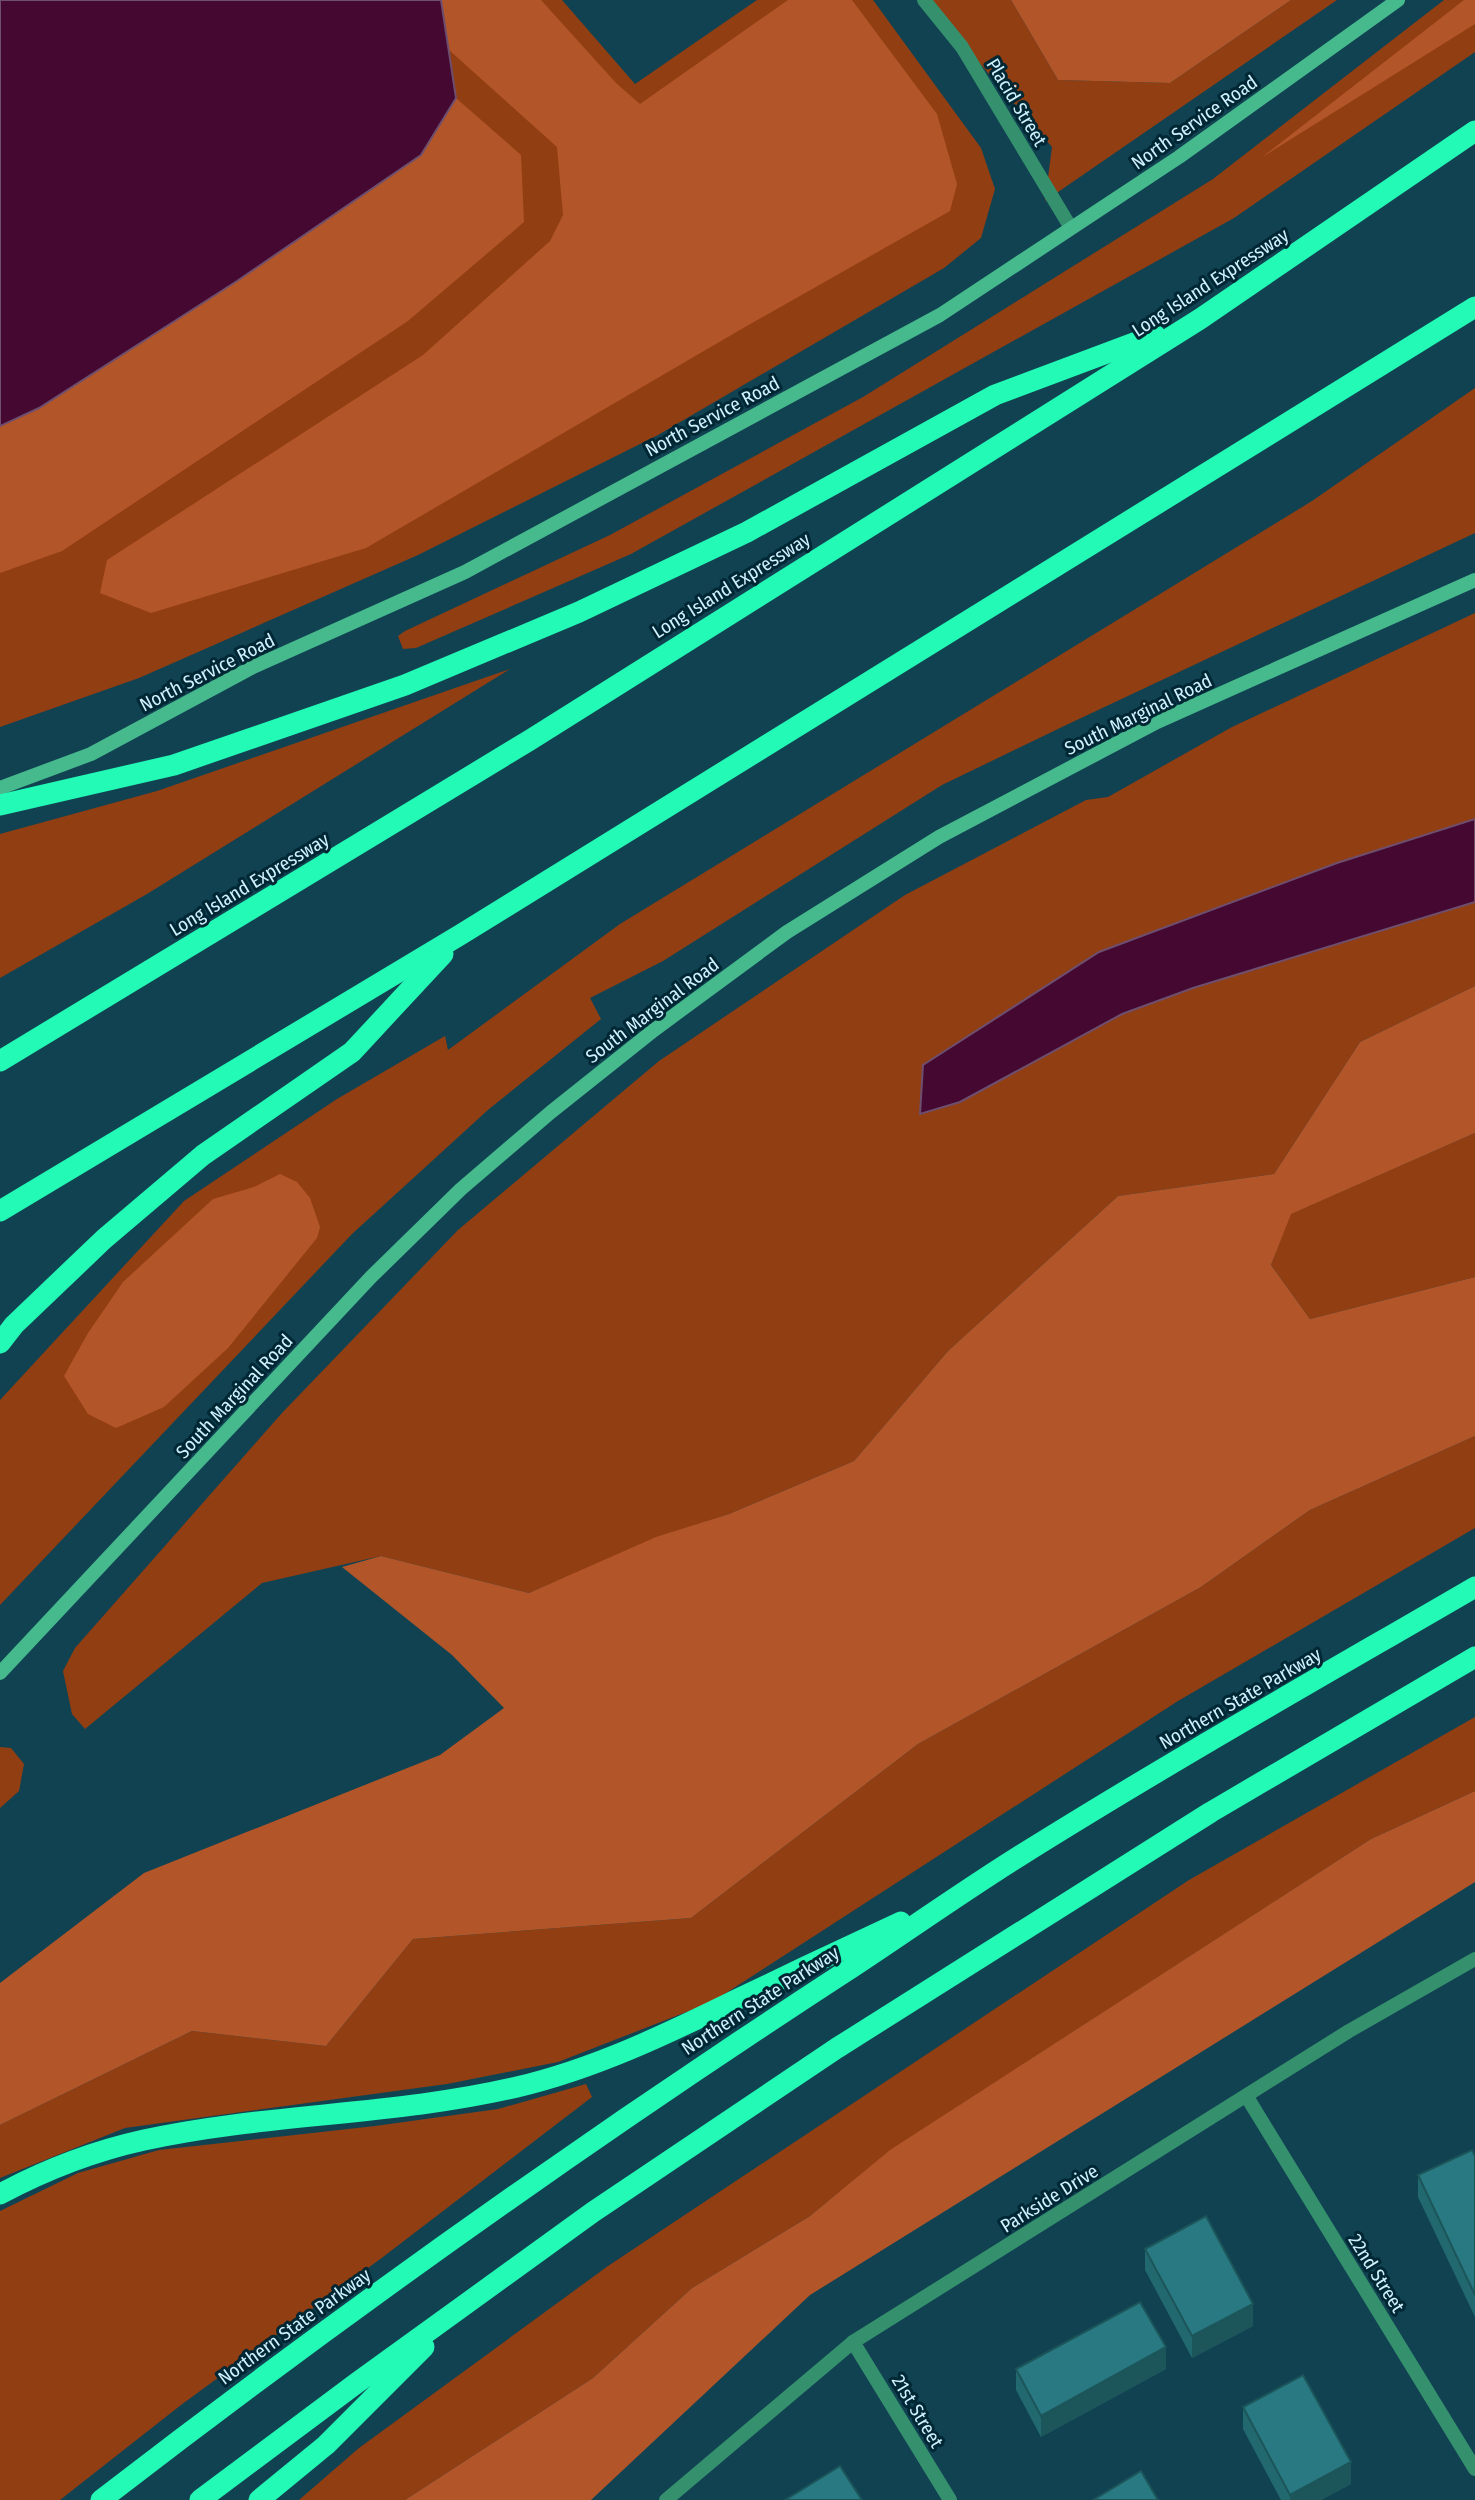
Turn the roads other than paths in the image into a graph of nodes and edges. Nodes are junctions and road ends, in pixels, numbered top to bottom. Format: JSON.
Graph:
{"nodes":[{"id":1,"x":924,"y":0,"type":"edge"},
{"id":2,"x":1398,"y":0,"type":"edge"},
{"id":3,"x":1475,"y":131,"type":"edge"},
{"id":4,"x":1071,"y":228,"type":"junction"},
{"id":5,"x":1475,"y":307,"type":"edge"},
{"id":6,"x":1200,"y":319,"type":"junction"},
{"id":7,"x":1475,"y":580,"type":"edge"},
{"id":8,"x":0,"y":789,"type":"edge"},
{"id":9,"x":0,"y":805,"type":"edge"},
{"id":10,"x":460,"y":935,"type":"junction"},
{"id":11,"x":0,"y":1061,"type":"edge"},
{"id":12,"x":0,"y":1211,"type":"edge"},
{"id":13,"x":0,"y":1343,"type":"edge"},
{"id":14,"x":1475,"y":1587,"type":"edge"},
{"id":15,"x":1475,"y":1657,"type":"edge"},
{"id":16,"x":0,"y":1673,"type":"edge"},
{"id":17,"x":972,"y":1888,"type":"junction"},
{"id":18,"x":1475,"y":1959,"type":"edge"},
{"id":19,"x":1247,"y":2097,"type":"junction"},
{"id":20,"x":0,"y":2193,"type":"edge"},
{"id":21,"x":468,"y":2302,"type":"junction"},
{"id":22,"x":853,"y":2342,"type":"junction"},
{"id":23,"x":1475,"y":2469,"type":"edge"},
{"id":24,"x":101,"y":2500,"type":"edge"},
{"id":25,"x":200,"y":2500,"type":"edge"},
{"id":26,"x":259,"y":2500,"type":"edge"},
{"id":27,"x":666,"y":2500,"type":"edge"},
{"id":28,"x":950,"y":2500,"type":"edge"}],
"edges":[{"from":1,"to":4,"type":"street","name":"Placid Street"},
{"from":2,"to":4,"type":"main road","name":"North Service Road"},
{"from":3,"to":6,"type":"highway","name":"Long Island Expressway"},
{"from":4,"to":8,"type":"main road","name":"North Service Road"},
{"from":5,"to":10,"type":"highway"},
{"from":6,"to":9,"type":"highway"},
{"from":6,"to":11,"type":"highway","name":"Long Island Expressway"},
{"from":7,"to":16,"type":"main road","name":"South Marginal Road"},
{"from":10,"to":12,"type":"highway"},
{"from":10,"to":13,"type":"highway"},
{"from":14,"to":17,"type":"highway","name":"Northern State Parkway"},
{"from":15,"to":21,"type":"highway"},
{"from":17,"to":20,"type":"highway"},
{"from":17,"to":24,"type":"highway","name":"Northern State Parkway"},
{"from":18,"to":19,"type":"street","name":"Parkside Drive"},
{"from":19,"to":22,"type":"street","name":"Parkside Drive"},
{"from":19,"to":23,"type":"street","name":"22nd Street"},
{"from":21,"to":25,"type":"highway"},
{"from":21,"to":26,"type":"highway"},
{"from":22,"to":27,"type":"street","name":"Parkside Drive"},
{"from":22,"to":28,"type":"street","name":"21st Street"}]}
